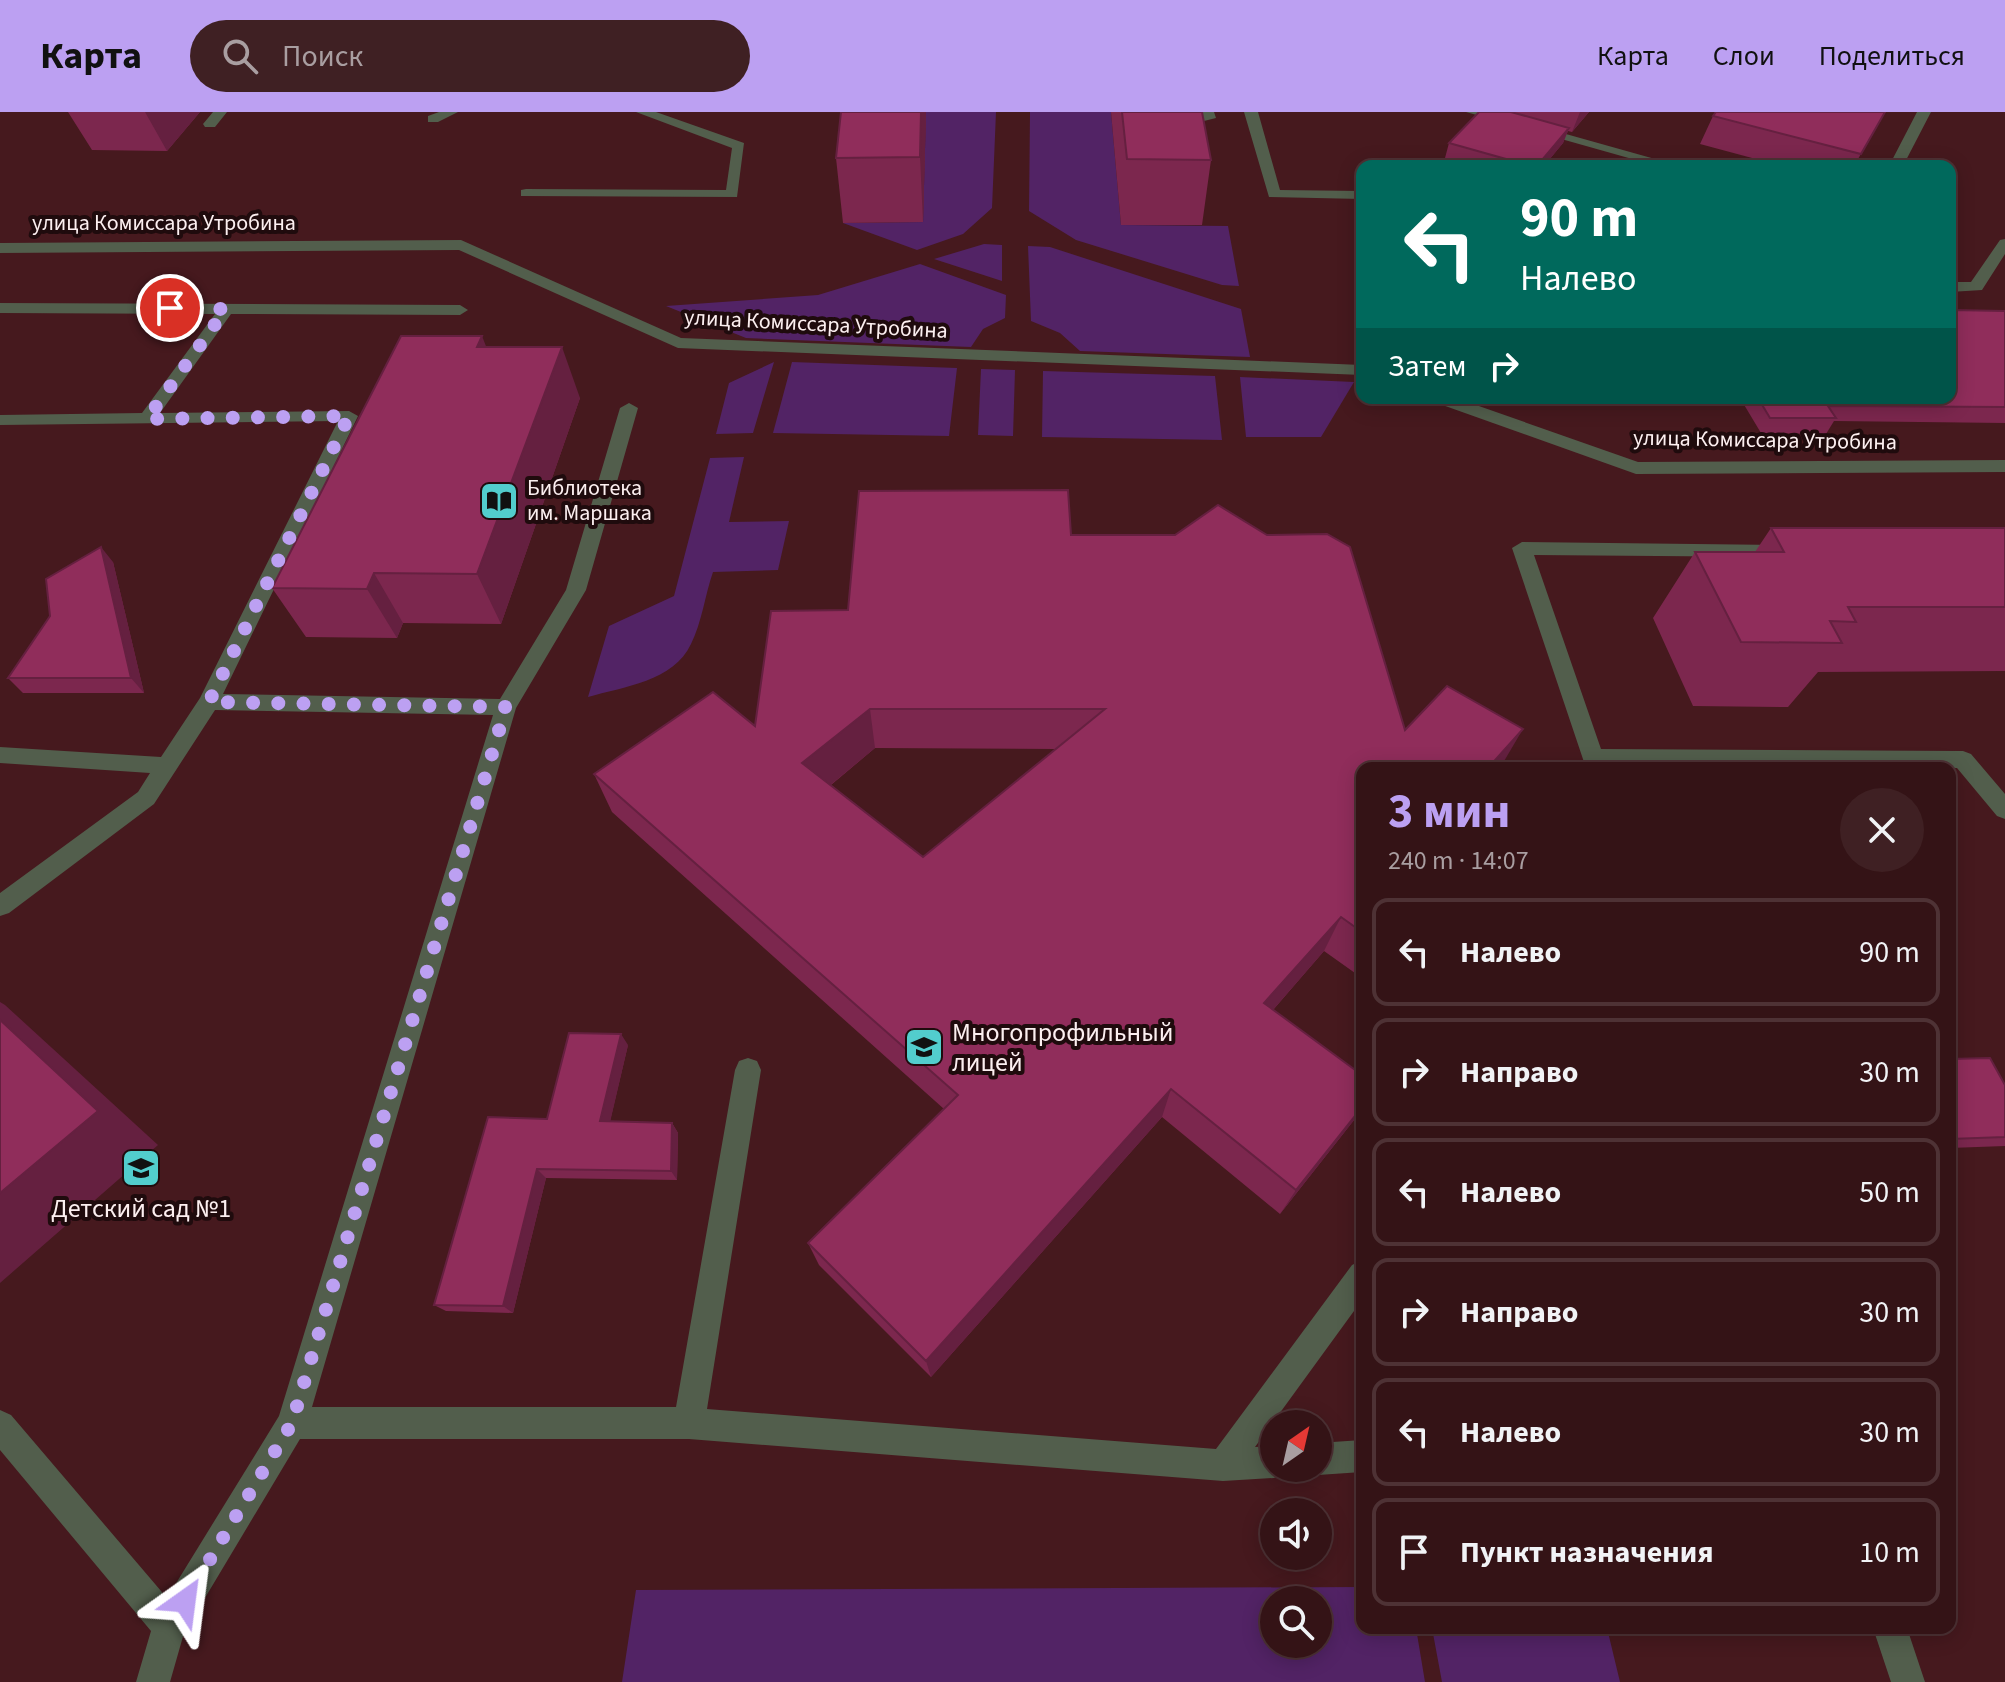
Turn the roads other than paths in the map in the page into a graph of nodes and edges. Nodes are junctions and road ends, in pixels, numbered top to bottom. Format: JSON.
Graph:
{"nodes":[{"id":1,"x":220,"y":112,"type":"edge"},
{"id":2,"x":451,"y":112,"type":"edge"},
{"id":3,"x":643,"y":112,"type":"edge"},
{"id":4,"x":1251,"y":112,"type":"edge"},
{"id":5,"x":1473,"y":112,"type":"edge"},
{"id":6,"x":1924,"y":112,"type":"edge"},
{"id":7,"x":433,"y":119,"type":"dead end"},
{"id":8,"x":210,"y":124,"type":"dead end"},
{"id":9,"x":1651,"y":160,"type":"edge"},
{"id":10,"x":1899,"y":160,"type":"edge"},
{"id":11,"x":526,"y":193,"type":"dead end"},
{"id":12,"x":1356,"y":195,"type":"edge"},
{"id":13,"x":2005,"y":243,"type":"edge"},
{"id":14,"x":0,"y":248,"type":"edge"},
{"id":15,"x":1956,"y":287,"type":"edge"},
{"id":16,"x":0,"y":308,"type":"edge"},
{"id":17,"x":226,"y":309,"type":"junction"},
{"id":18,"x":460,"y":310,"type":"dead end"},
{"id":19,"x":1356,"y":370,"type":"edge"},
{"id":20,"x":1457,"y":404,"type":"edge"},
{"id":21,"x":629,"y":408,"type":"dead end"},
{"id":22,"x":147,"y":419,"type":"junction"},
{"id":23,"x":0,"y":420,"type":"edge"},
{"id":24,"x":2005,"y":466,"type":"edge"},
{"id":25,"x":1811,"y":551,"type":"edge"},
{"id":26,"x":209,"y":702,"type":"junction"},
{"id":27,"x":506,"y":707,"type":"junction"},
{"id":28,"x":0,"y":755,"type":"edge"},
{"id":29,"x":1595,"y":762,"type":"edge"},
{"id":30,"x":169,"y":766,"type":"junction"},
{"id":31,"x":2005,"y":810,"type":"edge"},
{"id":32,"x":0,"y":906,"type":"edge"},
{"id":33,"x":748,"y":1070,"type":"dead end"},
{"id":34,"x":1356,"y":1283,"type":"edge"},
{"id":35,"x":292,"y":1423,"type":"junction"},
{"id":36,"x":689,"y":1423,"type":"junction"},
{"id":37,"x":0,"y":1426,"type":"edge"},
{"id":38,"x":1356,"y":1456,"type":"edge"},
{"id":39,"x":1332,"y":1458,"type":"edge"},
{"id":40,"x":1260,"y":1463,"type":"edge"},
{"id":41,"x":1223,"y":1465,"type":"junction"},
{"id":42,"x":169,"y":1626,"type":"junction"},
{"id":43,"x":1892,"y":1634,"type":"edge"},
{"id":44,"x":153,"y":1682,"type":"edge"},
{"id":45,"x":1908,"y":1682,"type":"edge"}],
"edges":[{"from":1,"to":8,"type":"street"},
{"from":2,"to":7,"type":"street"},
{"from":3,"to":11,"type":"street"},
{"from":4,"to":12,"type":"street"},
{"from":5,"to":9,"type":"street"},
{"from":6,"to":10,"type":"street"},
{"from":13,"to":15,"type":"street"},
{"from":14,"to":19,"type":"street","name":"улица Комиссара Утробина"},
{"from":16,"to":17,"type":"street"},
{"from":17,"to":18,"type":"street"},
{"from":17,"to":22,"type":"street"},
{"from":20,"to":24,"type":"street","name":"улица Комиссара Утробина"},
{"from":21,"to":27,"type":"street"},
{"from":22,"to":23,"type":"street"},
{"from":22,"to":26,"type":"street"},
{"from":25,"to":29,"type":"street"},
{"from":26,"to":27,"type":"street"},
{"from":26,"to":30,"type":"street"},
{"from":27,"to":35,"type":"street"},
{"from":28,"to":30,"type":"street"},
{"from":29,"to":31,"type":"street"},
{"from":30,"to":32,"type":"street"},
{"from":33,"to":36,"type":"street"},
{"from":34,"to":41,"type":"street"},
{"from":35,"to":36,"type":"street"},
{"from":35,"to":42,"type":"street"},
{"from":36,"to":41,"type":"street"},
{"from":37,"to":42,"type":"street"},
{"from":38,"to":39,"type":"street"},
{"from":40,"to":41,"type":"street"},
{"from":42,"to":44,"type":"street"},
{"from":43,"to":45,"type":"street"}]}
